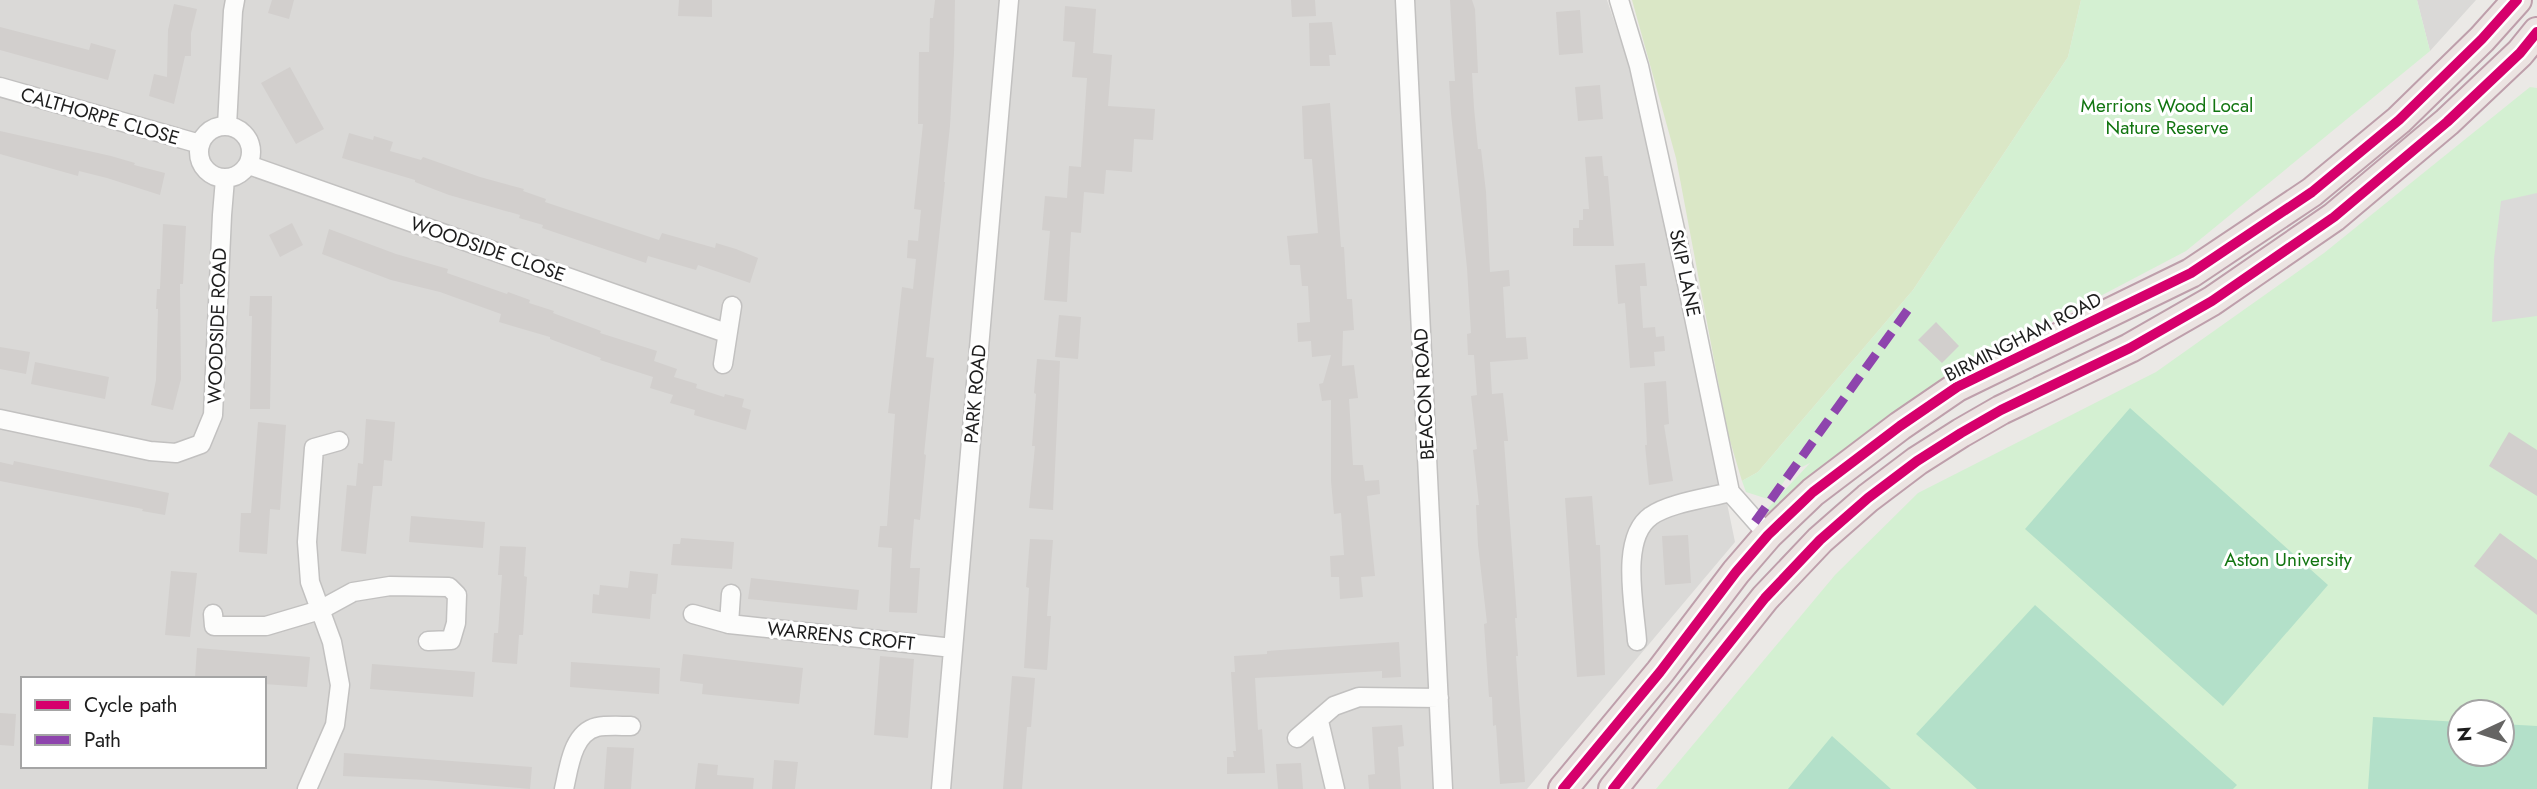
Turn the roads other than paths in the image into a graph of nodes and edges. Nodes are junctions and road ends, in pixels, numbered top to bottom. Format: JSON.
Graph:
{"nodes":[{"id":1,"x":235,"y":0,"type":"edge"},
{"id":2,"x":1009,"y":0,"type":"edge"},
{"id":3,"x":1405,"y":0,"type":"edge"},
{"id":4,"x":1619,"y":0,"type":"edge"},
{"id":5,"x":2517,"y":0,"type":"edge"},
{"id":6,"x":2537,"y":32,"type":"edge"},
{"id":7,"x":0,"y":88,"type":"edge"},
{"id":8,"x":227,"y":126,"type":"junction"},
{"id":9,"x":200,"y":144,"type":"junction"},
{"id":10,"x":249,"y":165,"type":"junction"},
{"id":11,"x":225,"y":179,"type":"junction"},
{"id":12,"x":732,"y":306,"type":"dead end"},
{"id":13,"x":726,"y":333,"type":"junction"},
{"id":14,"x":723,"y":364,"type":"dead end"},
{"id":15,"x":0,"y":419,"type":"edge"},
{"id":16,"x":339,"y":441,"type":"dead end"},
{"id":17,"x":1730,"y":492,"type":"junction"},
{"id":18,"x":1768,"y":535,"type":"junction"},
{"id":19,"x":731,"y":594,"type":"dead end"},
{"id":20,"x":320,"y":610,"type":"junction"},
{"id":21,"x":213,"y":614,"type":"dead end"},
{"id":22,"x":693,"y":614,"type":"dead end"},
{"id":23,"x":729,"y":624,"type":"junction"},
{"id":24,"x":428,"y":641,"type":"dead end"},
{"id":25,"x":1637,"y":641,"type":"dead end"},
{"id":26,"x":953,"y":648,"type":"junction"},
{"id":27,"x":1439,"y":698,"type":"junction"},
{"id":28,"x":1319,"y":721,"type":"junction"},
{"id":29,"x":631,"y":726,"type":"dead end"},
{"id":30,"x":1297,"y":738,"type":"dead end"},
{"id":31,"x":1347,"y":788,"type":"edge"},
{"id":32,"x":307,"y":789,"type":"edge"},
{"id":33,"x":564,"y":789,"type":"edge"},
{"id":34,"x":941,"y":789,"type":"edge"},
{"id":35,"x":1336,"y":789,"type":"edge"},
{"id":36,"x":1443,"y":789,"type":"edge"},
{"id":37,"x":1563,"y":789,"type":"edge"},
{"id":38,"x":1613,"y":789,"type":"edge"}],
"edges":[{"from":1,"to":8,"type":"street"},
{"from":2,"to":26,"type":"street","name":"PARK ROAD"},
{"from":3,"to":27,"type":"street","name":"BEACON ROAD"},
{"from":4,"to":17,"type":"street","name":"SKIP LANE"},
{"from":5,"to":18,"type":"highway","name":"BIRMINGHAM ROAD"},
{"from":6,"to":38,"type":"highway"},
{"from":7,"to":9,"type":"street","name":"CALTHORPE CLOSE"},
{"from":8,"to":9,"type":"street"},
{"from":8,"to":10,"type":"street"},
{"from":9,"to":11,"type":"street"},
{"from":10,"to":11,"type":"street"},
{"from":10,"to":13,"type":"street","name":"WOODSIDE CLOSE"},
{"from":11,"to":15,"type":"street","name":"WOODSIDE ROAD"},
{"from":12,"to":13,"type":"street"},
{"from":13,"to":14,"type":"street"},
{"from":16,"to":20,"type":"street"},
{"from":17,"to":18,"type":"street","name":"SKIP LANE"},
{"from":17,"to":25,"type":"street"},
{"from":18,"to":37,"type":"highway","name":"BIRMINGHAM ROAD"},
{"from":19,"to":23,"type":"street"},
{"from":20,"to":21,"type":"street"},
{"from":20,"to":24,"type":"street"},
{"from":20,"to":32,"type":"street"},
{"from":22,"to":23,"type":"street","name":"WARRENS CROFT"},
{"from":23,"to":26,"type":"street","name":"WARRENS CROFT"},
{"from":26,"to":34,"type":"street","name":"PARK ROAD"},
{"from":27,"to":28,"type":"street"},
{"from":27,"to":36,"type":"street","name":"BEACON ROAD"},
{"from":28,"to":30,"type":"street"},
{"from":28,"to":35,"type":"street"},
{"from":29,"to":33,"type":"street"},
{"from":31,"to":35,"type":"street"}]}
